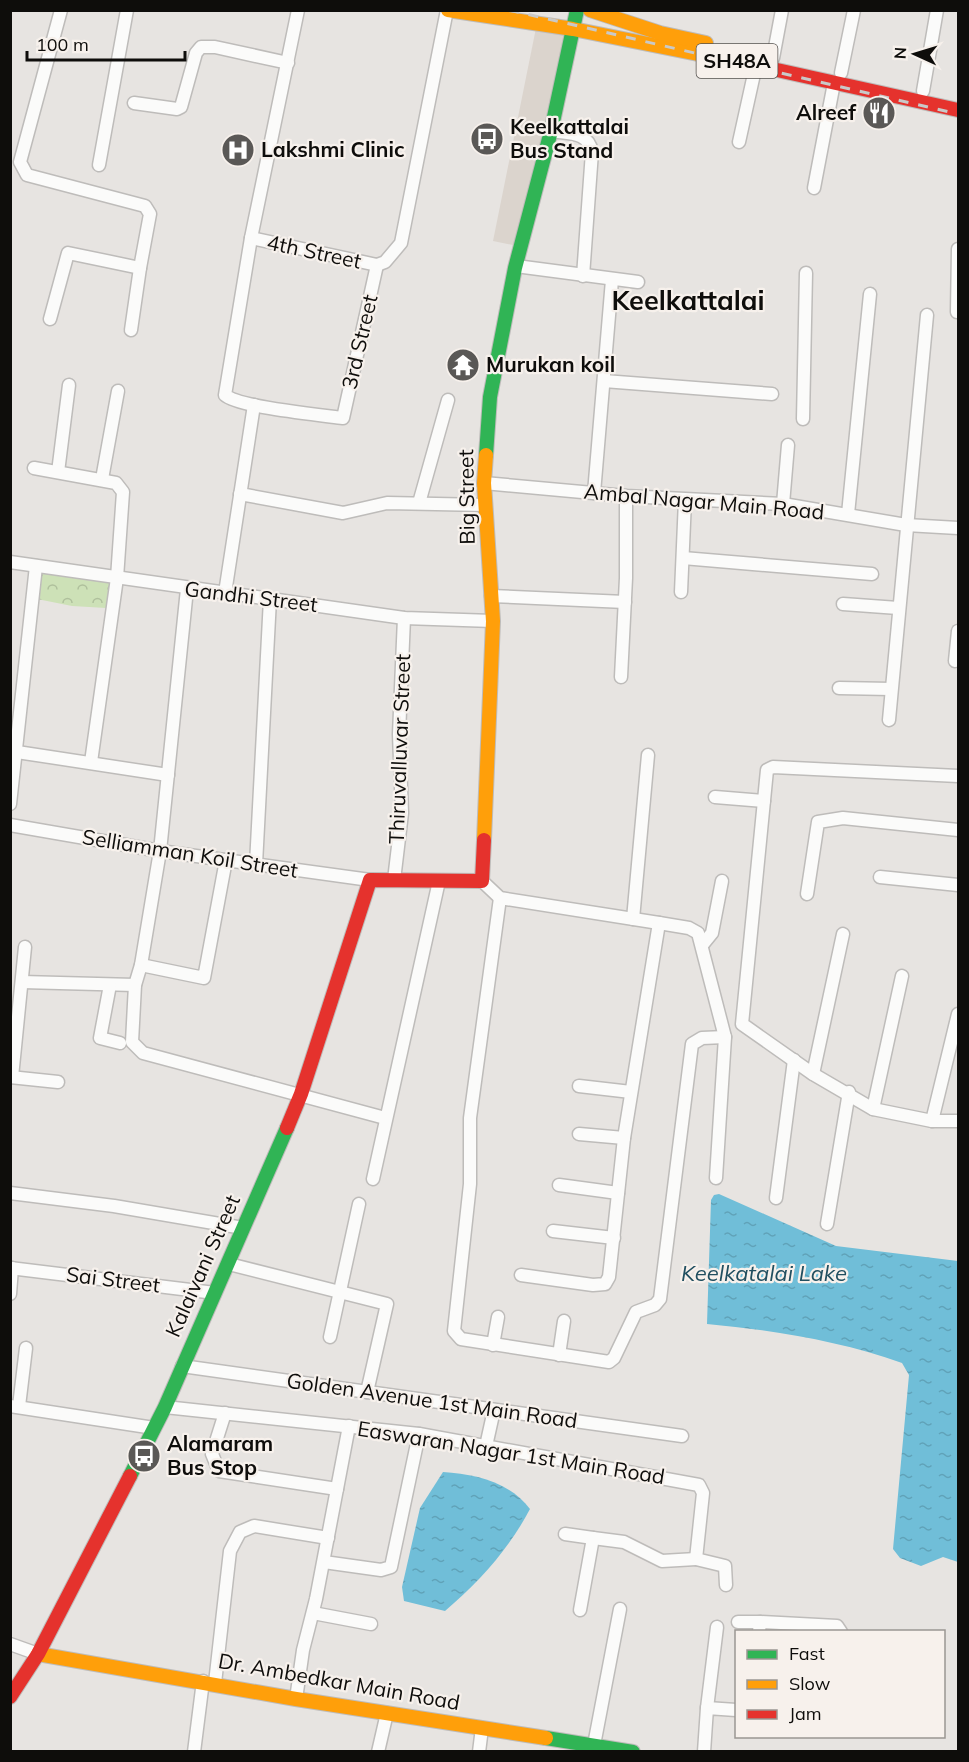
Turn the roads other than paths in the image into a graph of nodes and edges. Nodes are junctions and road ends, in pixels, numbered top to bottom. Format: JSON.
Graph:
{"nodes":[{"id":1,"x":61,"y":10,"type":"edge"},
{"id":2,"x":127,"y":10,"type":"edge"},
{"id":3,"x":298,"y":10,"type":"edge"},
{"id":4,"x":447,"y":10,"type":"edge"},
{"id":5,"x":577,"y":10,"type":"edge"},
{"id":6,"x":590,"y":10,"type":"edge"},
{"id":7,"x":782,"y":10,"type":"edge"},
{"id":8,"x":854,"y":10,"type":"edge"},
{"id":9,"x":937,"y":10,"type":"edge"},
{"id":10,"x":573,"y":29,"type":"junction"},
{"id":11,"x":774,"y":58,"type":"junction"},
{"id":12,"x":288,"y":63,"type":"junction"},
{"id":13,"x":756,"y":65,"type":"junction"},
{"id":14,"x":837,"y":78,"type":"junction"},
{"id":15,"x":923,"y":91,"type":"junction"},
{"id":16,"x":958,"y":98,"type":"edge"},
{"id":17,"x":134,"y":103,"type":"dead end"},
{"id":18,"x":958,"y":110,"type":"edge"},
{"id":19,"x":551,"y":130,"type":"junction"},
{"id":20,"x":739,"y":142,"type":"dead end"},
{"id":21,"x":99,"y":165,"type":"dead end"},
{"id":22,"x":814,"y":188,"type":"dead end"},
{"id":23,"x":251,"y":238,"type":"junction"},
{"id":24,"x":958,"y":249,"type":"edge"},
{"id":25,"x":377,"y":265,"type":"junction"},
{"id":26,"x":516,"y":266,"type":"junction"},
{"id":27,"x":140,"y":268,"type":"junction"},
{"id":28,"x":806,"y":273,"type":"dead end"},
{"id":29,"x":583,"y":276,"type":"junction"},
{"id":30,"x":612,"y":280,"type":"junction"},
{"id":31,"x":638,"y":282,"type":"dead end"},
{"id":32,"x":870,"y":294,"type":"dead end"},
{"id":33,"x":957,"y":312,"type":"edge"},
{"id":34,"x":927,"y":315,"type":"dead end"},
{"id":35,"x":51,"y":319,"type":"dead end"},
{"id":36,"x":131,"y":330,"type":"dead end"},
{"id":37,"x":604,"y":381,"type":"junction"},
{"id":38,"x":69,"y":385,"type":"dead end"},
{"id":39,"x":118,"y":391,"type":"dead end"},
{"id":40,"x":772,"y":394,"type":"dead end"},
{"id":41,"x":448,"y":400,"type":"dead end"},
{"id":42,"x":254,"y":405,"type":"junction"},
{"id":43,"x":803,"y":419,"type":"dead end"},
{"id":44,"x":788,"y":446,"type":"dead end"},
{"id":45,"x":34,"y":468,"type":"dead end"},
{"id":46,"x":58,"y":472,"type":"junction"},
{"id":47,"x":102,"y":479,"type":"junction"},
{"id":48,"x":484,"y":483,"type":"junction"},
{"id":49,"x":594,"y":493,"type":"junction"},
{"id":50,"x":240,"y":494,"type":"junction"},
{"id":51,"x":626,"y":496,"type":"junction"},
{"id":52,"x":685,"y":500,"type":"junction"},
{"id":53,"x":419,"y":503,"type":"junction"},
{"id":54,"x":783,"y":504,"type":"junction"},
{"id":55,"x":485,"y":505,"type":"junction"},
{"id":56,"x":848,"y":514,"type":"junction"},
{"id":57,"x":906,"y":525,"type":"junction"},
{"id":58,"x":958,"y":528,"type":"edge"},
{"id":59,"x":683,"y":558,"type":"junction"},
{"id":60,"x":10,"y":562,"type":"edge"},
{"id":61,"x":36,"y":566,"type":"junction"},
{"id":62,"x":872,"y":574,"type":"dead end"},
{"id":63,"x":117,"y":578,"type":"junction"},
{"id":64,"x":187,"y":589,"type":"junction"},
{"id":65,"x":681,"y":592,"type":"dead end"},
{"id":66,"x":225,"y":593,"type":"junction"},
{"id":67,"x":491,"y":596,"type":"junction"},
{"id":68,"x":270,"y":598,"type":"junction"},
{"id":69,"x":625,"y":603,"type":"junction"},
{"id":70,"x":843,"y":604,"type":"dead end"},
{"id":71,"x":898,"y":608,"type":"junction"},
{"id":72,"x":404,"y":618,"type":"junction"},
{"id":73,"x":493,"y":621,"type":"junction"},
{"id":74,"x":958,"y":630,"type":"edge"},
{"id":75,"x":955,"y":661,"type":"dead end"},
{"id":76,"x":621,"y":677,"type":"dead end"},
{"id":77,"x":839,"y":688,"type":"dead end"},
{"id":78,"x":891,"y":689,"type":"junction"},
{"id":79,"x":889,"y":720,"type":"dead end"},
{"id":80,"x":17,"y":752,"type":"junction"},
{"id":81,"x":648,"y":755,"type":"dead end"},
{"id":82,"x":91,"y":762,"type":"junction"},
{"id":83,"x":168,"y":775,"type":"junction"},
{"id":84,"x":958,"y":776,"type":"edge"},
{"id":85,"x":716,"y":797,"type":"dead end"},
{"id":86,"x":764,"y":801,"type":"junction"},
{"id":87,"x":10,"y":804,"type":"edge"},
{"id":88,"x":10,"y":825,"type":"edge"},
{"id":89,"x":958,"y":830,"type":"edge"},
{"id":90,"x":160,"y":851,"type":"junction"},
{"id":91,"x":226,"y":860,"type":"junction"},
{"id":92,"x":256,"y":864,"type":"junction"},
{"id":93,"x":880,"y":877,"type":"dead end"},
{"id":94,"x":370,"y":880,"type":"junction"},
{"id":95,"x":394,"y":880,"type":"junction"},
{"id":96,"x":439,"y":881,"type":"junction"},
{"id":97,"x":482,"y":881,"type":"junction"},
{"id":98,"x":722,"y":881,"type":"dead end"},
{"id":99,"x":958,"y":885,"type":"edge"},
{"id":100,"x":807,"y":894,"type":"dead end"},
{"id":101,"x":500,"y":898,"type":"junction"},
{"id":102,"x":633,"y":919,"type":"junction"},
{"id":103,"x":659,"y":923,"type":"junction"},
{"id":104,"x":843,"y":934,"type":"dead end"},
{"id":105,"x":703,"y":944,"type":"junction"},
{"id":106,"x":25,"y":947,"type":"dead end"},
{"id":107,"x":141,"y":965,"type":"junction"},
{"id":108,"x":902,"y":976,"type":"dead end"},
{"id":109,"x":22,"y":982,"type":"junction"},
{"id":110,"x":110,"y":985,"type":"junction"},
{"id":111,"x":135,"y":985,"type":"junction"},
{"id":112,"x":718,"y":1007,"type":"junction"},
{"id":113,"x":14,"y":1010,"type":"edge"},
{"id":114,"x":958,"y":1014,"type":"edge"},
{"id":115,"x":742,"y":1024,"type":"junction"},
{"id":116,"x":725,"y":1037,"type":"junction"},
{"id":117,"x":120,"y":1043,"type":"dead end"},
{"id":118,"x":794,"y":1060,"type":"junction"},
{"id":119,"x":813,"y":1074,"type":"junction"},
{"id":120,"x":11,"y":1077,"type":"edge"},
{"id":121,"x":58,"y":1082,"type":"dead end"},
{"id":122,"x":579,"y":1086,"type":"dead end"},
{"id":123,"x":631,"y":1092,"type":"junction"},
{"id":124,"x":849,"y":1092,"type":"junction"},
{"id":125,"x":301,"y":1094,"type":"junction"},
{"id":126,"x":873,"y":1108,"type":"junction"},
{"id":127,"x":385,"y":1118,"type":"junction"},
{"id":128,"x":932,"y":1121,"type":"junction"},
{"id":129,"x":958,"y":1121,"type":"edge"},
{"id":130,"x":579,"y":1134,"type":"dead end"},
{"id":131,"x":624,"y":1138,"type":"junction"},
{"id":132,"x":716,"y":1178,"type":"dead end"},
{"id":133,"x":373,"y":1179,"type":"dead end"},
{"id":134,"x":559,"y":1185,"type":"dead end"},
{"id":135,"x":10,"y":1193,"type":"edge"},
{"id":136,"x":618,"y":1193,"type":"junction"},
{"id":137,"x":776,"y":1198,"type":"dead end"},
{"id":138,"x":359,"y":1204,"type":"dead end"},
{"id":139,"x":827,"y":1224,"type":"dead end"},
{"id":140,"x":243,"y":1228,"type":"junction"},
{"id":141,"x":553,"y":1231,"type":"dead end"},
{"id":142,"x":614,"y":1238,"type":"junction"},
{"id":143,"x":229,"y":1264,"type":"junction"},
{"id":144,"x":11,"y":1268,"type":"edge"},
{"id":145,"x":521,"y":1275,"type":"dead end"},
{"id":146,"x":340,"y":1292,"type":"junction"},
{"id":147,"x":214,"y":1293,"type":"junction"},
{"id":148,"x":10,"y":1294,"type":"edge"},
{"id":149,"x":498,"y":1317,"type":"dead end"},
{"id":150,"x":564,"y":1321,"type":"dead end"},
{"id":151,"x":330,"y":1337,"type":"dead end"},
{"id":152,"x":493,"y":1345,"type":"junction"},
{"id":153,"x":26,"y":1348,"type":"dead end"},
{"id":154,"x":559,"y":1355,"type":"junction"},
{"id":155,"x":182,"y":1366,"type":"junction"},
{"id":156,"x":367,"y":1392,"type":"junction"},
{"id":157,"x":15,"y":1406,"type":"edge"},
{"id":158,"x":165,"y":1407,"type":"junction"},
{"id":159,"x":494,"y":1410,"type":"junction"},
{"id":160,"x":225,"y":1413,"type":"junction"},
{"id":161,"x":349,"y":1426,"type":"junction"},
{"id":162,"x":154,"y":1428,"type":"junction"},
{"id":163,"x":419,"y":1434,"type":"junction"},
{"id":164,"x":682,"y":1436,"type":"dead end"},
{"id":165,"x":486,"y":1446,"type":"junction"},
{"id":166,"x":337,"y":1489,"type":"junction"},
{"id":167,"x":565,"y":1534,"type":"dead end"},
{"id":168,"x":328,"y":1538,"type":"junction"},
{"id":169,"x":593,"y":1538,"type":"junction"},
{"id":170,"x":696,"y":1559,"type":"junction"},
{"id":171,"x":324,"y":1562,"type":"junction"},
{"id":172,"x":726,"y":1585,"type":"dead end"},
{"id":173,"x":620,"y":1609,"type":"dead end"},
{"id":174,"x":580,"y":1610,"type":"dead end"},
{"id":175,"x":313,"y":1613,"type":"junction"},
{"id":176,"x":738,"y":1622,"type":"dead end"},
{"id":177,"x":371,"y":1624,"type":"dead end"},
{"id":178,"x":717,"y":1627,"type":"dead end"},
{"id":179,"x":759,"y":1627,"type":"edge"},
{"id":180,"x":840,"y":1630,"type":"edge"},
{"id":181,"x":10,"y":1644,"type":"edge"},
{"id":182,"x":38,"y":1654,"type":"junction"},
{"id":183,"x":209,"y":1682,"type":"junction"},
{"id":184,"x":10,"y":1696,"type":"edge"},
{"id":185,"x":296,"y":1699,"type":"junction"},
{"id":186,"x":707,"y":1708,"type":"junction"},
{"id":187,"x":735,"y":1710,"type":"edge"},
{"id":188,"x":387,"y":1713,"type":"junction"},
{"id":189,"x":482,"y":1728,"type":"junction"},
{"id":190,"x":604,"y":1748,"type":"edge"},
{"id":191,"x":194,"y":1752,"type":"edge"},
{"id":192,"x":378,"y":1752,"type":"edge"},
{"id":193,"x":478,"y":1752,"type":"edge"},
{"id":194,"x":633,"y":1752,"type":"edge"},
{"id":195,"x":704,"y":1752,"type":"edge"}],
"edges":[{"from":1,"to":27,"type":"street"},
{"from":2,"to":21,"type":"street"},
{"from":3,"to":12,"type":"street"},
{"from":4,"to":10,"type":"street","number":"SH48A"},
{"from":4,"to":25,"type":"street"},
{"from":5,"to":10,"type":"street","name":"Big Street"},
{"from":6,"to":11,"type":"street","number":"SH48A"},
{"from":7,"to":11,"type":"street"},
{"from":8,"to":14,"type":"street"},
{"from":9,"to":15,"type":"street"},
{"from":10,"to":13,"type":"street","number":"SH48A"},
{"from":10,"to":19,"type":"street","name":"Big Street"},
{"from":11,"to":14,"type":"street","number":"SH48A"},
{"from":12,"to":17,"type":"street"},
{"from":12,"to":23,"type":"street"},
{"from":13,"to":14,"type":"street","number":"SH48A"},
{"from":13,"to":20,"type":"street"},
{"from":14,"to":15,"type":"street","number":"SH48A"},
{"from":14,"to":18,"type":"street","number":"SH48A"},
{"from":14,"to":22,"type":"street"},
{"from":15,"to":16,"type":"street","number":"SH48A"},
{"from":19,"to":26,"type":"street","name":"Big Street"},
{"from":19,"to":29,"type":"street"},
{"from":23,"to":25,"type":"street","name":"4th Street"},
{"from":23,"to":42,"type":"street"},
{"from":24,"to":33,"type":"street"},
{"from":25,"to":42,"type":"street","name":"3rd Street"},
{"from":26,"to":29,"type":"street"},
{"from":26,"to":48,"type":"street","name":"Big Street"},
{"from":27,"to":35,"type":"street"},
{"from":27,"to":36,"type":"street"},
{"from":28,"to":43,"type":"street"},
{"from":29,"to":30,"type":"street"},
{"from":30,"to":31,"type":"street"},
{"from":30,"to":37,"type":"street"},
{"from":32,"to":56,"type":"street"},
{"from":34,"to":57,"type":"street"},
{"from":37,"to":40,"type":"street"},
{"from":37,"to":49,"type":"street"},
{"from":38,"to":46,"type":"street"},
{"from":39,"to":47,"type":"street"},
{"from":41,"to":53,"type":"street"},
{"from":42,"to":50,"type":"street"},
{"from":44,"to":54,"type":"street"},
{"from":45,"to":46,"type":"street"},
{"from":46,"to":47,"type":"street"},
{"from":47,"to":63,"type":"street"},
{"from":48,"to":49,"type":"street","name":"Ambal Nagar Main Road"},
{"from":48,"to":55,"type":"street","name":"Big Street"},
{"from":49,"to":51,"type":"street","name":"Ambal Nagar Main Road"},
{"from":50,"to":53,"type":"street"},
{"from":50,"to":66,"type":"street"},
{"from":51,"to":52,"type":"street","name":"Ambal Nagar Main Road"},
{"from":51,"to":69,"type":"street"},
{"from":52,"to":54,"type":"street","name":"Ambal Nagar Main Road"},
{"from":52,"to":59,"type":"street"},
{"from":53,"to":55,"type":"street"},
{"from":54,"to":56,"type":"street","name":"Ambal Nagar Main Road"},
{"from":55,"to":67,"type":"street","name":"Big Street"},
{"from":56,"to":57,"type":"street","name":"Ambal Nagar Main Road"},
{"from":57,"to":58,"type":"street","name":"Ambal Nagar Main Road"},
{"from":57,"to":71,"type":"street"},
{"from":59,"to":62,"type":"street"},
{"from":59,"to":65,"type":"street"},
{"from":60,"to":61,"type":"street","name":"Gandhi Street"},
{"from":61,"to":63,"type":"street","name":"Gandhi Street"},
{"from":61,"to":80,"type":"street"},
{"from":63,"to":64,"type":"street","name":"Gandhi Street"},
{"from":63,"to":82,"type":"street"},
{"from":64,"to":66,"type":"street","name":"Gandhi Street"},
{"from":64,"to":83,"type":"street"},
{"from":66,"to":68,"type":"street","name":"Gandhi Street"},
{"from":67,"to":69,"type":"street"},
{"from":67,"to":73,"type":"street","name":"Big Street"},
{"from":68,"to":72,"type":"street","name":"Gandhi Street"},
{"from":68,"to":92,"type":"street"},
{"from":69,"to":76,"type":"street"},
{"from":70,"to":71,"type":"street"},
{"from":71,"to":78,"type":"street"},
{"from":72,"to":73,"type":"street","name":"Gandhi Street"},
{"from":72,"to":95,"type":"street","name":"Thiruvalluvar Street"},
{"from":73,"to":97,"type":"street","name":"Big Street"},
{"from":74,"to":75,"type":"street"},
{"from":77,"to":78,"type":"street"},
{"from":78,"to":79,"type":"street"},
{"from":80,"to":82,"type":"street"},
{"from":80,"to":87,"type":"street"},
{"from":81,"to":102,"type":"street"},
{"from":82,"to":83,"type":"street"},
{"from":83,"to":90,"type":"street"},
{"from":84,"to":86,"type":"street"},
{"from":85,"to":86,"type":"street"},
{"from":86,"to":115,"type":"street"},
{"from":88,"to":90,"type":"street","name":"Selliamman Koil Street"},
{"from":89,"to":100,"type":"street"},
{"from":90,"to":91,"type":"street","name":"Selliamman Koil Street"},
{"from":90,"to":107,"type":"street"},
{"from":91,"to":92,"type":"street","name":"Selliamman Koil Street"},
{"from":91,"to":107,"type":"street"},
{"from":92,"to":94,"type":"street","name":"Selliamman Koil Street"},
{"from":93,"to":99,"type":"street"},
{"from":94,"to":95,"type":"street"},
{"from":94,"to":125,"type":"street","name":"Kalaivani Street"},
{"from":95,"to":96,"type":"street"},
{"from":96,"to":97,"type":"street"},
{"from":96,"to":127,"type":"street"},
{"from":97,"to":101,"type":"street"},
{"from":98,"to":105,"type":"street"},
{"from":101,"to":102,"type":"street"},
{"from":101,"to":152,"type":"street"},
{"from":102,"to":103,"type":"street"},
{"from":103,"to":105,"type":"street"},
{"from":103,"to":123,"type":"street"},
{"from":104,"to":119,"type":"street"},
{"from":105,"to":112,"type":"street"},
{"from":106,"to":109,"type":"street"},
{"from":107,"to":111,"type":"street"},
{"from":108,"to":126,"type":"street"},
{"from":109,"to":110,"type":"street"},
{"from":109,"to":113,"type":"street"},
{"from":110,"to":111,"type":"street"},
{"from":110,"to":117,"type":"street"},
{"from":111,"to":125,"type":"street"},
{"from":112,"to":115,"type":"street"},
{"from":112,"to":116,"type":"street"},
{"from":113,"to":120,"type":"street"},
{"from":114,"to":128,"type":"street"},
{"from":115,"to":118,"type":"street"},
{"from":116,"to":132,"type":"street"},
{"from":116,"to":154,"type":"street"},
{"from":118,"to":119,"type":"street"},
{"from":118,"to":137,"type":"street"},
{"from":119,"to":124,"type":"street"},
{"from":120,"to":121,"type":"street"},
{"from":122,"to":123,"type":"street"},
{"from":123,"to":131,"type":"street"},
{"from":124,"to":126,"type":"street"},
{"from":124,"to":139,"type":"street"},
{"from":125,"to":127,"type":"street"},
{"from":125,"to":140,"type":"street","name":"Kalaivani Street"},
{"from":126,"to":128,"type":"street"},
{"from":127,"to":133,"type":"street"},
{"from":128,"to":129,"type":"street"},
{"from":130,"to":131,"type":"street"},
{"from":131,"to":136,"type":"street"},
{"from":134,"to":136,"type":"street"},
{"from":135,"to":140,"type":"street"},
{"from":136,"to":142,"type":"street"},
{"from":138,"to":146,"type":"street"},
{"from":140,"to":143,"type":"street","name":"Kalaivani Street"},
{"from":141,"to":142,"type":"street"},
{"from":142,"to":145,"type":"street"},
{"from":143,"to":146,"type":"street"},
{"from":143,"to":147,"type":"street","name":"Kalaivani Street"},
{"from":144,"to":147,"type":"street","name":"Sai Street"},
{"from":144,"to":148,"type":"street"},
{"from":146,"to":151,"type":"street"},
{"from":146,"to":156,"type":"street"},
{"from":147,"to":155,"type":"street","name":"Kalaivani Street"},
{"from":149,"to":152,"type":"street"},
{"from":150,"to":154,"type":"street"},
{"from":152,"to":154,"type":"street"},
{"from":153,"to":157,"type":"street"},
{"from":155,"to":156,"type":"street","name":"Golden Avenue 1st Main Road"},
{"from":155,"to":158,"type":"street","name":"Kalaivani Street"},
{"from":156,"to":159,"type":"street","name":"Golden Avenue 1st Main Road"},
{"from":157,"to":162,"type":"street"},
{"from":158,"to":160,"type":"street","name":"Easwaran Nagar 1st Main Road"},
{"from":158,"to":162,"type":"street","name":"Kalaivani Street"},
{"from":159,"to":164,"type":"street","name":"Golden Avenue 1st Main Road"},
{"from":159,"to":165,"type":"street"},
{"from":160,"to":161,"type":"street","name":"Easwaran Nagar 1st Main Road"},
{"from":160,"to":166,"type":"street"},
{"from":161,"to":163,"type":"street","name":"Easwaran Nagar 1st Main Road"},
{"from":161,"to":166,"type":"street"},
{"from":162,"to":182,"type":"street","name":"Kalaivani Street"},
{"from":163,"to":165,"type":"street","name":"Easwaran Nagar 1st Main Road"},
{"from":163,"to":171,"type":"street"},
{"from":165,"to":170,"type":"street","name":"Easwaran Nagar 1st Main Road"},
{"from":166,"to":168,"type":"street"},
{"from":167,"to":169,"type":"street"},
{"from":168,"to":171,"type":"street"},
{"from":168,"to":183,"type":"street"},
{"from":169,"to":170,"type":"street"},
{"from":169,"to":174,"type":"street"},
{"from":170,"to":172,"type":"street"},
{"from":171,"to":175,"type":"street"},
{"from":173,"to":190,"type":"street"},
{"from":175,"to":177,"type":"street"},
{"from":175,"to":185,"type":"street"},
{"from":176,"to":179,"type":"street"},
{"from":178,"to":186,"type":"street"},
{"from":179,"to":180,"type":"street"},
{"from":181,"to":182,"type":"street"},
{"from":182,"to":183,"type":"street","name":"Dr. Ambedkar Main Road"},
{"from":182,"to":184,"type":"street","name":"Kalaivani Street"},
{"from":183,"to":185,"type":"street","name":"Dr. Ambedkar Main Road"},
{"from":183,"to":191,"type":"street"},
{"from":185,"to":188,"type":"street","name":"Dr. Ambedkar Main Road"},
{"from":186,"to":187,"type":"street"},
{"from":186,"to":195,"type":"street"},
{"from":188,"to":189,"type":"street","name":"Dr. Ambedkar Main Road"},
{"from":188,"to":192,"type":"street"},
{"from":189,"to":190,"type":"street","name":"Dr. Ambedkar Main Road"},
{"from":189,"to":193,"type":"street"},
{"from":190,"to":194,"type":"street","name":"Dr. Ambedkar Main Road"}]}
